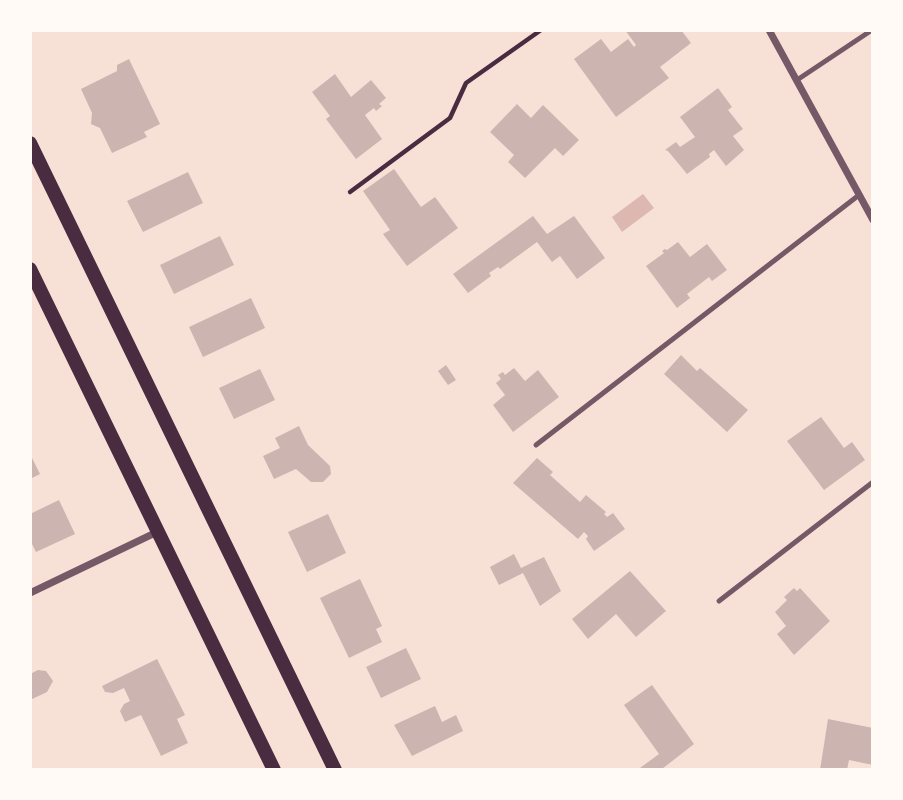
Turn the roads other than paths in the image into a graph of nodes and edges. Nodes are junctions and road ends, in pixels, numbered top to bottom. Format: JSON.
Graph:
{"nodes":[{"id":1,"x":769,"y":30,"type":"edge"},
{"id":2,"x":872,"y":30,"type":"edge"},
{"id":3,"x":797,"y":80,"type":"junction"},
{"id":4,"x":30,"y":143,"type":"edge"},
{"id":5,"x":859,"y":195,"type":"junction"},
{"id":6,"x":873,"y":220,"type":"edge"},
{"id":7,"x":30,"y":269,"type":"edge"},
{"id":8,"x":536,"y":445,"type":"dead end"},
{"id":9,"x":873,"y":482,"type":"edge"},
{"id":10,"x":157,"y":533,"type":"junction"},
{"id":11,"x":30,"y":593,"type":"edge"},
{"id":12,"x":719,"y":601,"type":"dead end"},
{"id":13,"x":274,"y":770,"type":"edge"},
{"id":14,"x":335,"y":770,"type":"edge"}],
"edges":[{"from":1,"to":3,"type":"street"},
{"from":2,"to":3,"type":"lane"},
{"from":3,"to":5,"type":"street"},
{"from":4,"to":14,"type":"main road"},
{"from":5,"to":6,"type":"street"},
{"from":5,"to":8,"type":"lane"},
{"from":7,"to":10,"type":"main road"},
{"from":9,"to":12,"type":"lane"},
{"from":10,"to":11,"type":"street"},
{"from":10,"to":13,"type":"main road"}]}
